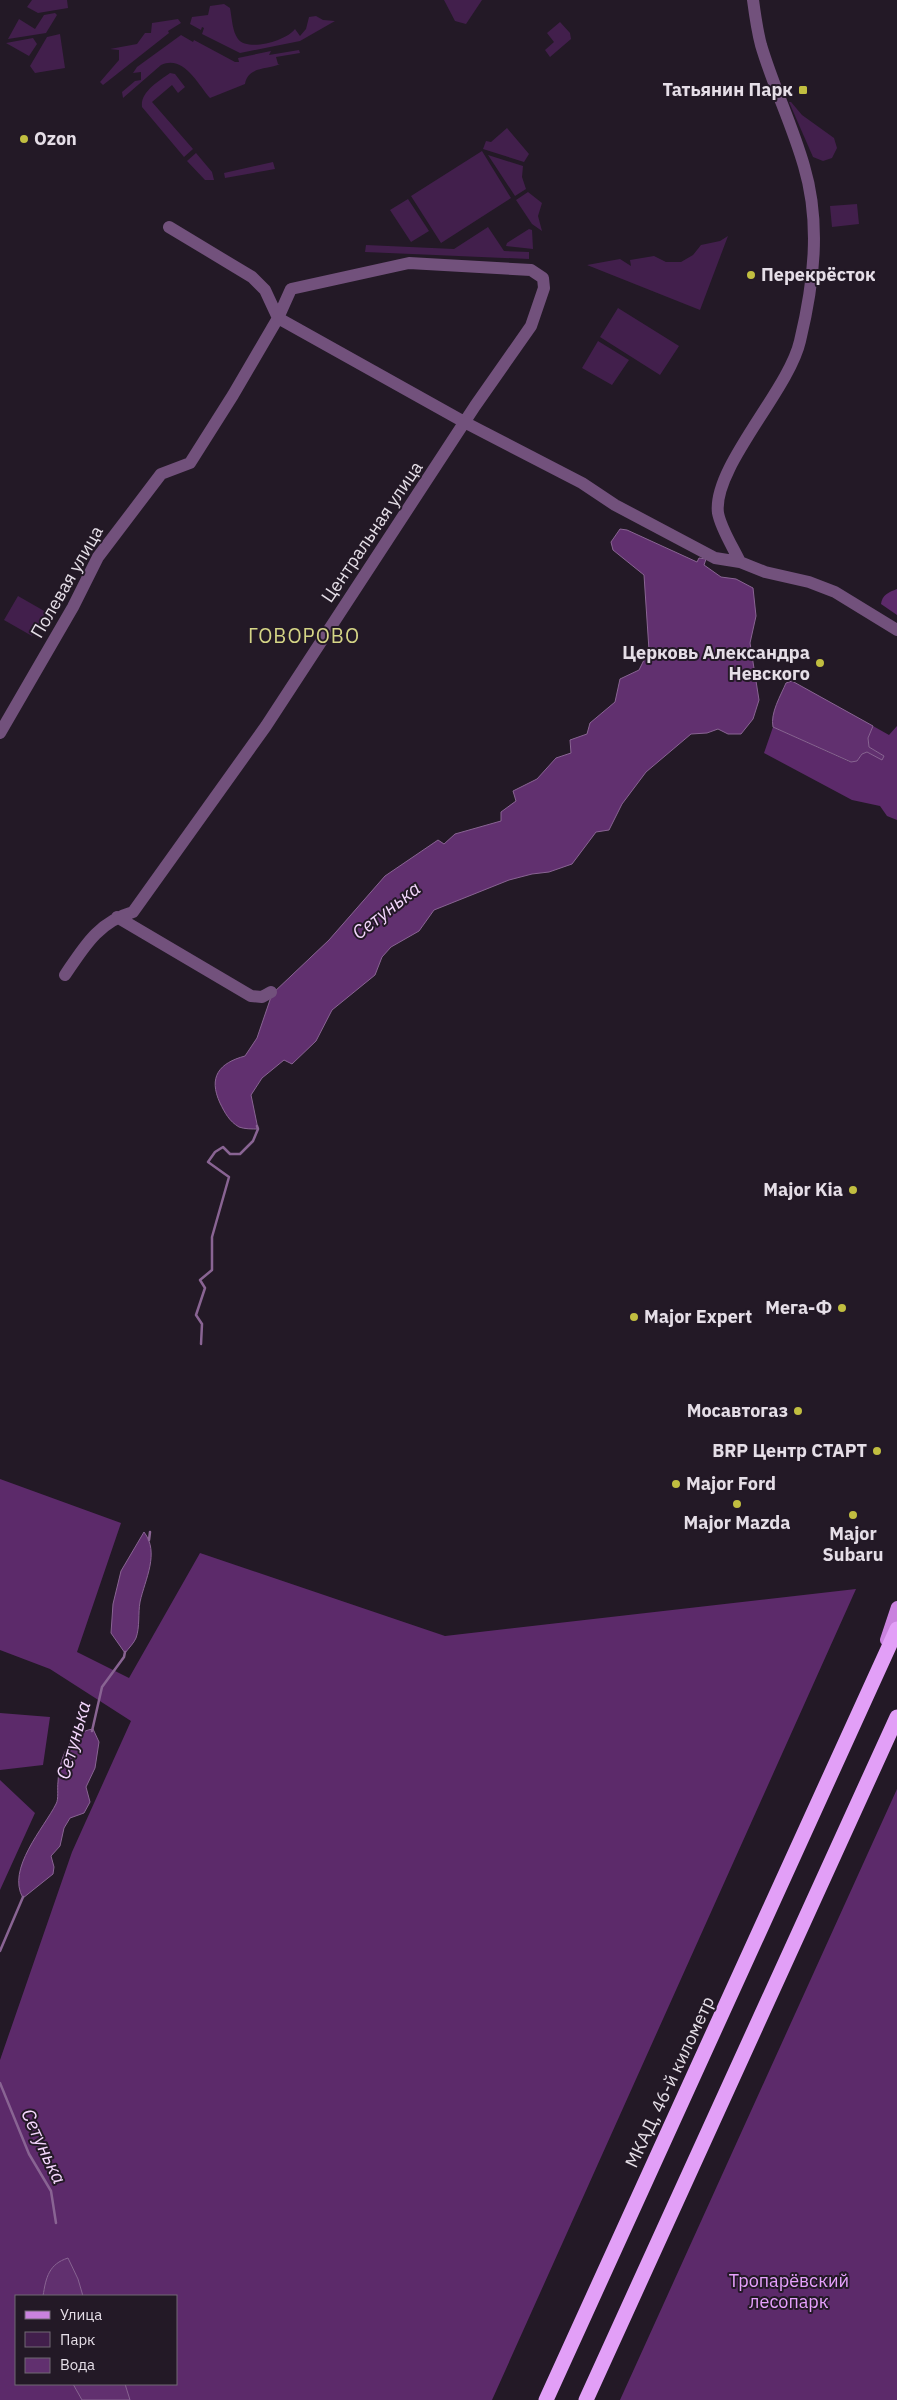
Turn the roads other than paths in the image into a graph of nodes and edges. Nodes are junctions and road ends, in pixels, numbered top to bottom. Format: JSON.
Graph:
{"nodes":[{"id":1,"x":753,"y":0,"type":"edge"},
{"id":2,"x":169,"y":227,"type":"dead end"},
{"id":3,"x":545,"y":282,"type":"joint"},
{"id":4,"x":278,"y":318,"type":"junction"},
{"id":5,"x":466,"y":423,"type":"junction"},
{"id":6,"x":740,"y":562,"type":"junction"},
{"id":7,"x":897,"y":630,"type":"edge"},
{"id":8,"x":0,"y":733,"type":"edge"},
{"id":9,"x":116,"y":916,"type":"junction"},
{"id":10,"x":65,"y":975,"type":"dead end"},
{"id":11,"x":271,"y":992,"type":"dead end"},
{"id":12,"x":897,"y":1607,"type":"edge"},
{"id":13,"x":897,"y":1629,"type":"edge"},
{"id":14,"x":869,"y":1690,"type":"junction"},
{"id":15,"x":897,"y":1717,"type":"edge"},
{"id":16,"x":546,"y":2400,"type":"edge"},
{"id":17,"x":586,"y":2400,"type":"edge"}],
"edges":[{"from":1,"to":6,"type":"street"},
{"from":2,"to":4,"type":"street"},
{"from":3,"to":4,"type":"street","name":"Полевая улица"},
{"from":3,"to":5,"type":"street","name":"Центральная улица"},
{"from":4,"to":5,"type":"street"},
{"from":4,"to":8,"type":"street","name":"Полевая улица"},
{"from":5,"to":6,"type":"street"},
{"from":5,"to":9,"type":"street","name":"Центральная улица"},
{"from":6,"to":7,"type":"street"},
{"from":9,"to":10,"type":"street","name":"Центральная улица"},
{"from":9,"to":11,"type":"street"},
{"from":12,"to":14,"type":"main road"},
{"from":13,"to":14,"type":"highway","name":"МКАД, 46-й километр"},
{"from":14,"to":16,"type":"highway","name":"МКАД, 46-й километр"},
{"from":15,"to":17,"type":"highway"}]}
